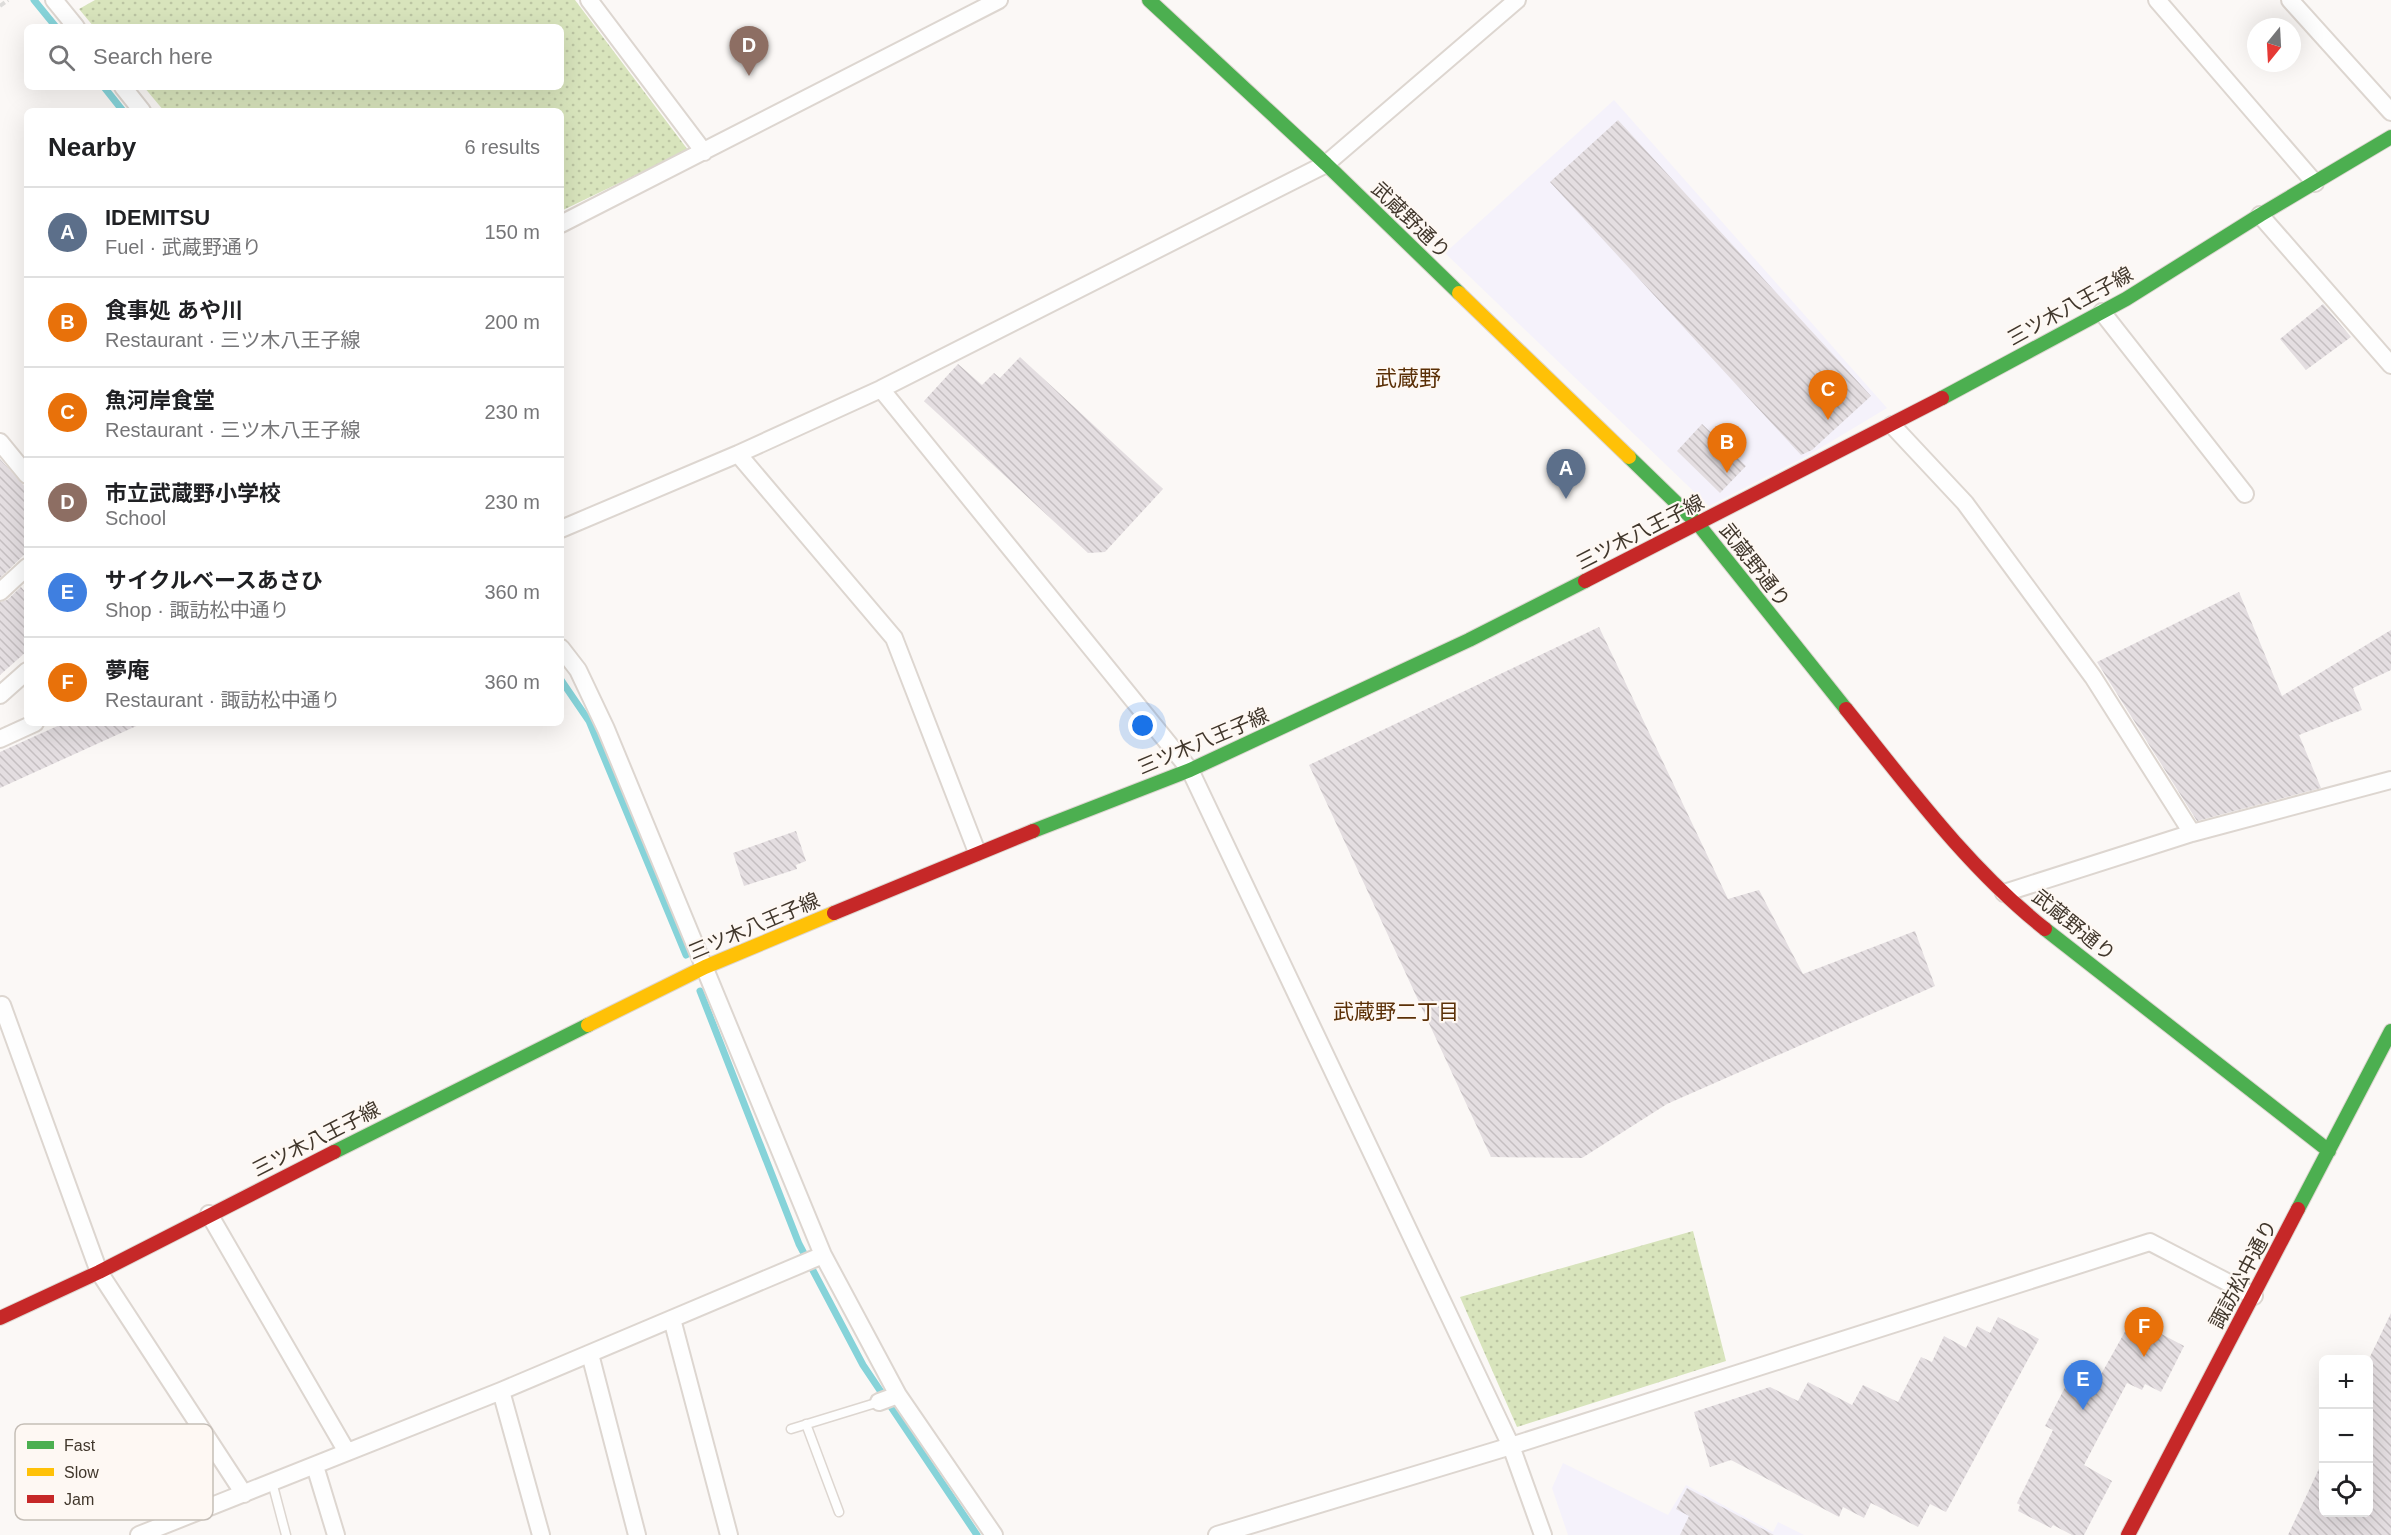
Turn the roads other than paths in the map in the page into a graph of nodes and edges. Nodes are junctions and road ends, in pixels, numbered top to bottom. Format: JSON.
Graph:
{"nodes":[{"id":1,"x":589,"y":0,"type":"edge"},
{"id":2,"x":999,"y":0,"type":"edge"},
{"id":3,"x":1149,"y":0,"type":"edge"},
{"id":4,"x":1517,"y":0,"type":"edge"},
{"id":5,"x":2157,"y":0,"type":"edge"},
{"id":6,"x":2290,"y":0,"type":"edge"},
{"id":7,"x":61,"y":2,"type":"edge"},
{"id":8,"x":74,"y":24,"type":"edge"},
{"id":9,"x":125,"y":90,"type":"edge"},
{"id":10,"x":140,"y":108,"type":"edge"},
{"id":11,"x":2391,"y":112,"type":"edge"},
{"id":12,"x":2391,"y":137,"type":"edge"},
{"id":13,"x":704,"y":152,"type":"junction"},
{"id":14,"x":1326,"y":164,"type":"junction"},
{"id":15,"x":2315,"y":183,"type":"junction"},
{"id":16,"x":2260,"y":215,"type":"junction"},
{"id":17,"x":564,"y":222,"type":"edge"},
{"id":18,"x":2102,"y":312,"type":"junction"},
{"id":19,"x":2391,"y":366,"type":"edge"},
{"id":20,"x":881,"y":388,"type":"junction"},
{"id":21,"x":1892,"y":425,"type":"junction"},
{"id":22,"x":0,"y":442,"type":"edge"},
{"id":23,"x":738,"y":454,"type":"junction"},
{"id":24,"x":24,"y":471,"type":"edge"},
{"id":25,"x":2245,"y":495,"type":"dead end"},
{"id":26,"x":1698,"y":524,"type":"junction"},
{"id":27,"x":564,"y":528,"type":"edge"},
{"id":28,"x":24,"y":570,"type":"edge"},
{"id":29,"x":0,"y":592,"type":"edge"},
{"id":30,"x":564,"y":652,"type":"edge"},
{"id":31,"x":24,"y":674,"type":"edge"},
{"id":32,"x":0,"y":695,"type":"edge"},
{"id":33,"x":28,"y":726,"type":"edge"},
{"id":34,"x":0,"y":739,"type":"edge"},
{"id":35,"x":1190,"y":770,"type":"junction"},
{"id":36,"x":2391,"y":780,"type":"edge"},
{"id":37,"x":2192,"y":833,"type":"junction"},
{"id":38,"x":977,"y":852,"type":"junction"},
{"id":39,"x":2004,"y":893,"type":"junction"},
{"id":40,"x":705,"y":967,"type":"junction"},
{"id":41,"x":2,"y":1005,"type":"dead end"},
{"id":42,"x":2391,"y":1031,"type":"edge"},
{"id":43,"x":2329,"y":1151,"type":"junction"},
{"id":44,"x":209,"y":1214,"type":"junction"},
{"id":45,"x":820,"y":1256,"type":"junction"},
{"id":46,"x":99,"y":1272,"type":"junction"},
{"id":47,"x":2254,"y":1296,"type":"junction"},
{"id":48,"x":0,"y":1318,"type":"edge"},
{"id":49,"x":672,"y":1319,"type":"junction"},
{"id":50,"x":590,"y":1354,"type":"junction"},
{"id":51,"x":501,"y":1391,"type":"junction"},
{"id":52,"x":890,"y":1398,"type":"junction"},
{"id":53,"x":198,"y":1424,"type":"edge"},
{"id":54,"x":806,"y":1424,"type":"junction"},
{"id":55,"x":791,"y":1429,"type":"dead end"},
{"id":56,"x":1510,"y":1446,"type":"junction"},
{"id":57,"x":213,"y":1447,"type":"edge"},
{"id":58,"x":347,"y":1452,"type":"junction"},
{"id":59,"x":315,"y":1466,"type":"junction"},
{"id":60,"x":272,"y":1482,"type":"junction"},
{"id":61,"x":244,"y":1494,"type":"junction"},
{"id":62,"x":213,"y":1507,"type":"edge"},
{"id":63,"x":839,"y":1512,"type":"dead end"},
{"id":64,"x":180,"y":1520,"type":"edge"},
{"id":65,"x":146,"y":1534,"type":"edge"},
{"id":66,"x":286,"y":1535,"type":"edge"},
{"id":67,"x":336,"y":1535,"type":"edge"},
{"id":68,"x":541,"y":1535,"type":"edge"},
{"id":69,"x":637,"y":1535,"type":"edge"},
{"id":70,"x":729,"y":1535,"type":"edge"},
{"id":71,"x":994,"y":1535,"type":"edge"},
{"id":72,"x":1217,"y":1535,"type":"edge"},
{"id":73,"x":1543,"y":1535,"type":"edge"},
{"id":74,"x":2128,"y":1535,"type":"edge"}],
"edges":[{"from":1,"to":13,"type":"street"},
{"from":2,"to":13,"type":"street"},
{"from":3,"to":14,"type":"main road","name":"武蔵野通り"},
{"from":4,"to":14,"type":"street"},
{"from":5,"to":15,"type":"street"},
{"from":6,"to":11,"type":"street"},
{"from":7,"to":8,"type":"street"},
{"from":9,"to":10,"type":"street"},
{"from":12,"to":15,"type":"main road","name":"三ツ木八王子線"},
{"from":13,"to":17,"type":"street"},
{"from":14,"to":20,"type":"street"},
{"from":14,"to":26,"type":"main road","name":"武蔵野通り"},
{"from":15,"to":16,"type":"main road","name":"三ツ木八王子線"},
{"from":16,"to":18,"type":"main road","name":"三ツ木八王子線"},
{"from":16,"to":19,"type":"street"},
{"from":18,"to":21,"type":"main road","name":"三ツ木八王子線"},
{"from":18,"to":25,"type":"street"},
{"from":20,"to":23,"type":"street"},
{"from":20,"to":35,"type":"street"},
{"from":21,"to":26,"type":"main road","name":"三ツ木八王子線"},
{"from":21,"to":37,"type":"street"},
{"from":22,"to":24,"type":"street"},
{"from":23,"to":27,"type":"street"},
{"from":23,"to":38,"type":"street"},
{"from":26,"to":35,"type":"main road","name":"三ツ木八王子線"},
{"from":26,"to":39,"type":"main road","name":"武蔵野通り"},
{"from":28,"to":29,"type":"street"},
{"from":30,"to":40,"type":"street"},
{"from":31,"to":32,"type":"street"},
{"from":33,"to":34,"type":"street"},
{"from":35,"to":38,"type":"main road","name":"三ツ木八王子線"},
{"from":35,"to":56,"type":"street"},
{"from":36,"to":37,"type":"street"},
{"from":37,"to":39,"type":"street"},
{"from":38,"to":40,"type":"main road","name":"三ツ木八王子線"},
{"from":39,"to":43,"type":"main road","name":"武蔵野通り"},
{"from":40,"to":44,"type":"main road","name":"三ツ木八王子線"},
{"from":40,"to":45,"type":"street"},
{"from":41,"to":46,"type":"street"},
{"from":42,"to":43,"type":"main road","name":"諏訪松中通り"},
{"from":43,"to":47,"type":"main road","name":"諏訪松中通り"},
{"from":44,"to":46,"type":"main road","name":"三ツ木八王子線"},
{"from":44,"to":58,"type":"street"},
{"from":45,"to":49,"type":"street"},
{"from":45,"to":52,"type":"street"},
{"from":46,"to":48,"type":"main road","name":"三ツ木八王子線"},
{"from":46,"to":53,"type":"street"},
{"from":47,"to":56,"type":"street"},
{"from":47,"to":74,"type":"main road","name":"諏訪松中通り"},
{"from":49,"to":50,"type":"street"},
{"from":49,"to":70,"type":"street"},
{"from":50,"to":51,"type":"street"},
{"from":50,"to":69,"type":"street"},
{"from":51,"to":58,"type":"street"},
{"from":51,"to":68,"type":"street"},
{"from":52,"to":54,"type":"lane"},
{"from":52,"to":71,"type":"street"},
{"from":54,"to":55,"type":"lane"},
{"from":54,"to":63,"type":"lane"},
{"from":56,"to":72,"type":"street"},
{"from":56,"to":73,"type":"street"},
{"from":57,"to":61,"type":"street"},
{"from":58,"to":59,"type":"street"},
{"from":59,"to":60,"type":"street"},
{"from":59,"to":67,"type":"street"},
{"from":60,"to":61,"type":"street"},
{"from":60,"to":66,"type":"lane"},
{"from":61,"to":62,"type":"street"},
{"from":64,"to":65,"type":"street"}]}
